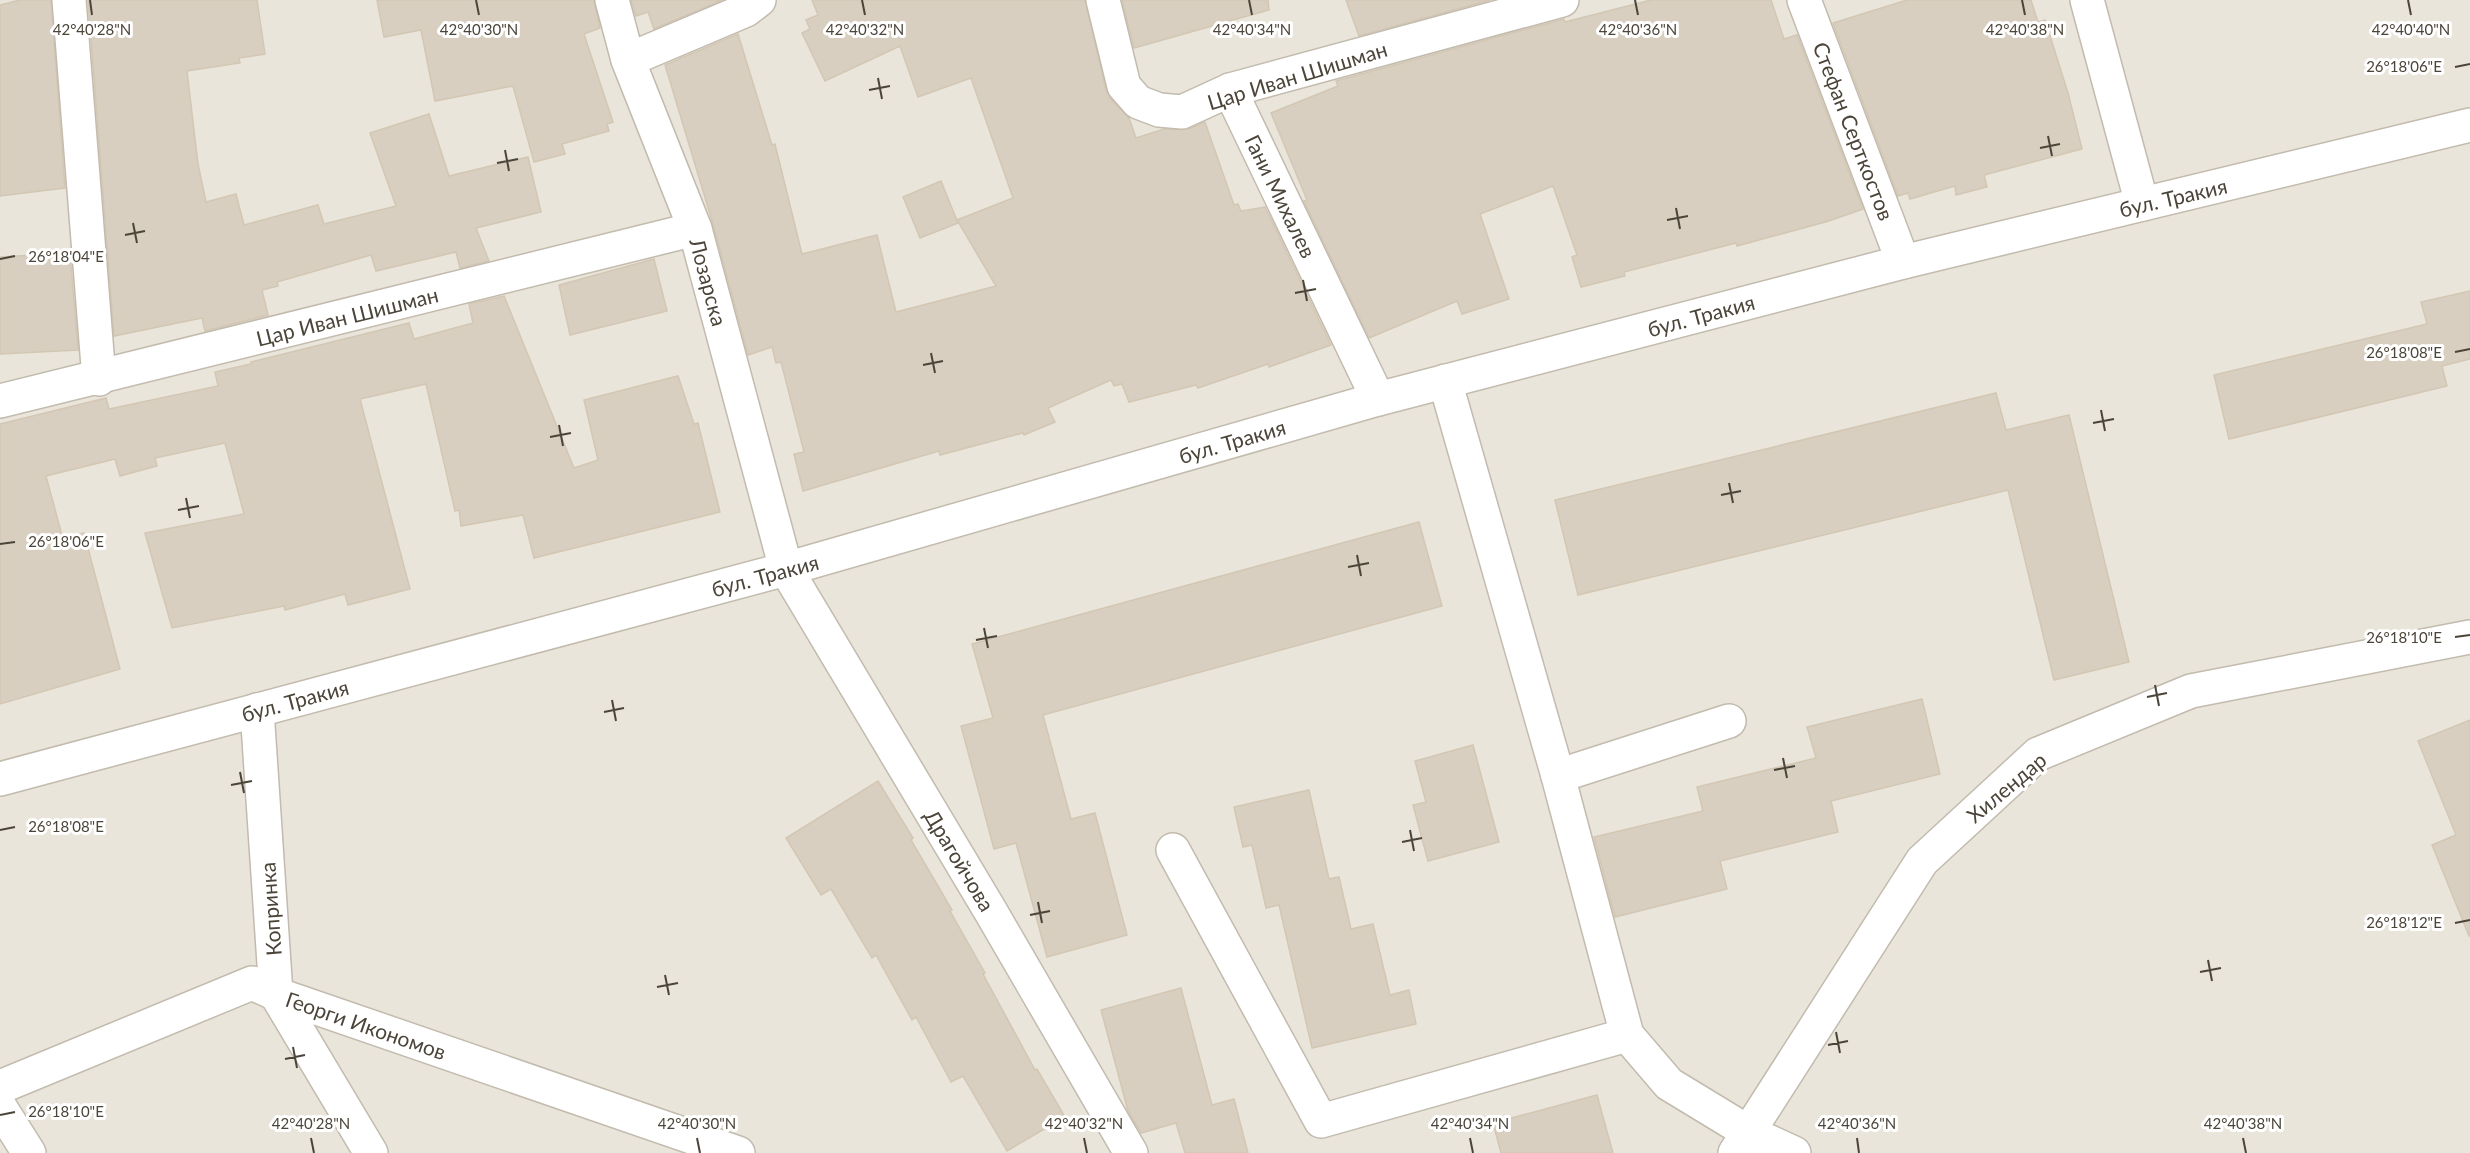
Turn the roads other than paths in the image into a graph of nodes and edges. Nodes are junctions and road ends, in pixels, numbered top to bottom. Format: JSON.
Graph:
{"nodes":[{"id":1,"x":69,"y":0,"type":"edge"},
{"id":2,"x":612,"y":0,"type":"edge"},
{"id":3,"x":759,"y":0,"type":"edge"},
{"id":4,"x":1103,"y":0,"type":"edge"},
{"id":5,"x":1562,"y":0,"type":"edge"},
{"id":6,"x":1804,"y":0,"type":"edge"},
{"id":7,"x":2087,"y":0,"type":"edge"},
{"id":8,"x":628,"y":60,"type":"junction"},
{"id":9,"x":1230,"y":90,"type":"junction"},
{"id":10,"x":2470,"y":125,"type":"edge"},
{"id":11,"x":2142,"y":204,"type":"junction"},
{"id":12,"x":694,"y":230,"type":"junction"},
{"id":13,"x":1903,"y":262,"type":"junction"},
{"id":14,"x":99,"y":379,"type":"junction"},
{"id":15,"x":1445,"y":381,"type":"junction"},
{"id":16,"x":1378,"y":399,"type":"junction"},
{"id":17,"x":0,"y":401,"type":"edge"},
{"id":18,"x":786,"y":569,"type":"junction"},
{"id":19,"x":2470,"y":637,"type":"edge"},
{"id":20,"x":257,"y":710,"type":"junction"},
{"id":21,"x":1729,"y":721,"type":"dead end"},
{"id":22,"x":1558,"y":776,"type":"junction"},
{"id":23,"x":0,"y":779,"type":"edge"},
{"id":24,"x":1173,"y":850,"type":"dead end"},
{"id":25,"x":276,"y":994,"type":"junction"},
{"id":26,"x":1627,"y":1035,"type":"junction"},
{"id":27,"x":0,"y":1087,"type":"edge"},
{"id":28,"x":0,"y":1107,"type":"edge"},
{"id":29,"x":1741,"y":1142,"type":"edge"},
{"id":30,"x":29,"y":1153,"type":"edge"},
{"id":31,"x":371,"y":1153,"type":"edge"},
{"id":32,"x":738,"y":1153,"type":"edge"},
{"id":33,"x":1131,"y":1153,"type":"edge"},
{"id":34,"x":1794,"y":1153,"type":"edge"}],
"edges":[{"from":1,"to":14,"type":"street"},
{"from":2,"to":8,"type":"street","name":"Лозарска"},
{"from":3,"to":8,"type":"street"},
{"from":4,"to":9,"type":"street","name":"Цар Иван Шишман"},
{"from":5,"to":9,"type":"street","name":"Цар Иван Шишман"},
{"from":6,"to":13,"type":"street","name":"Стефан Серткостов"},
{"from":7,"to":11,"type":"street"},
{"from":8,"to":12,"type":"street","name":"Лозарска"},
{"from":9,"to":16,"type":"street","name":"Гани Михалев"},
{"from":10,"to":11,"type":"street","name":"бул. Тракия"},
{"from":11,"to":13,"type":"street","name":"бул. Тракия"},
{"from":12,"to":14,"type":"street","name":"Цар Иван Шишман"},
{"from":12,"to":18,"type":"street","name":"Лозарска"},
{"from":13,"to":15,"type":"street","name":"бул. Тракия"},
{"from":14,"to":17,"type":"street","name":"Цар Иван Шишман"},
{"from":15,"to":16,"type":"street","name":"бул. Тракия"},
{"from":15,"to":22,"type":"street"},
{"from":16,"to":18,"type":"street","name":"бул. Тракия"},
{"from":18,"to":20,"type":"street","name":"бул. Тракия"},
{"from":18,"to":33,"type":"street","name":"Драгойчова"},
{"from":19,"to":29,"type":"street","name":"Хилендар"},
{"from":20,"to":23,"type":"street","name":"бул. Тракия"},
{"from":20,"to":25,"type":"street","name":"Копринка"},
{"from":21,"to":22,"type":"street"},
{"from":22,"to":26,"type":"street"},
{"from":24,"to":26,"type":"street"},
{"from":25,"to":27,"type":"street","name":"Георги Икономов"},
{"from":25,"to":31,"type":"street","name":"Копринка"},
{"from":25,"to":32,"type":"street","name":"Георги Икономов"},
{"from":26,"to":29,"type":"street"},
{"from":28,"to":30,"type":"street"},
{"from":29,"to":34,"type":"street"}]}
